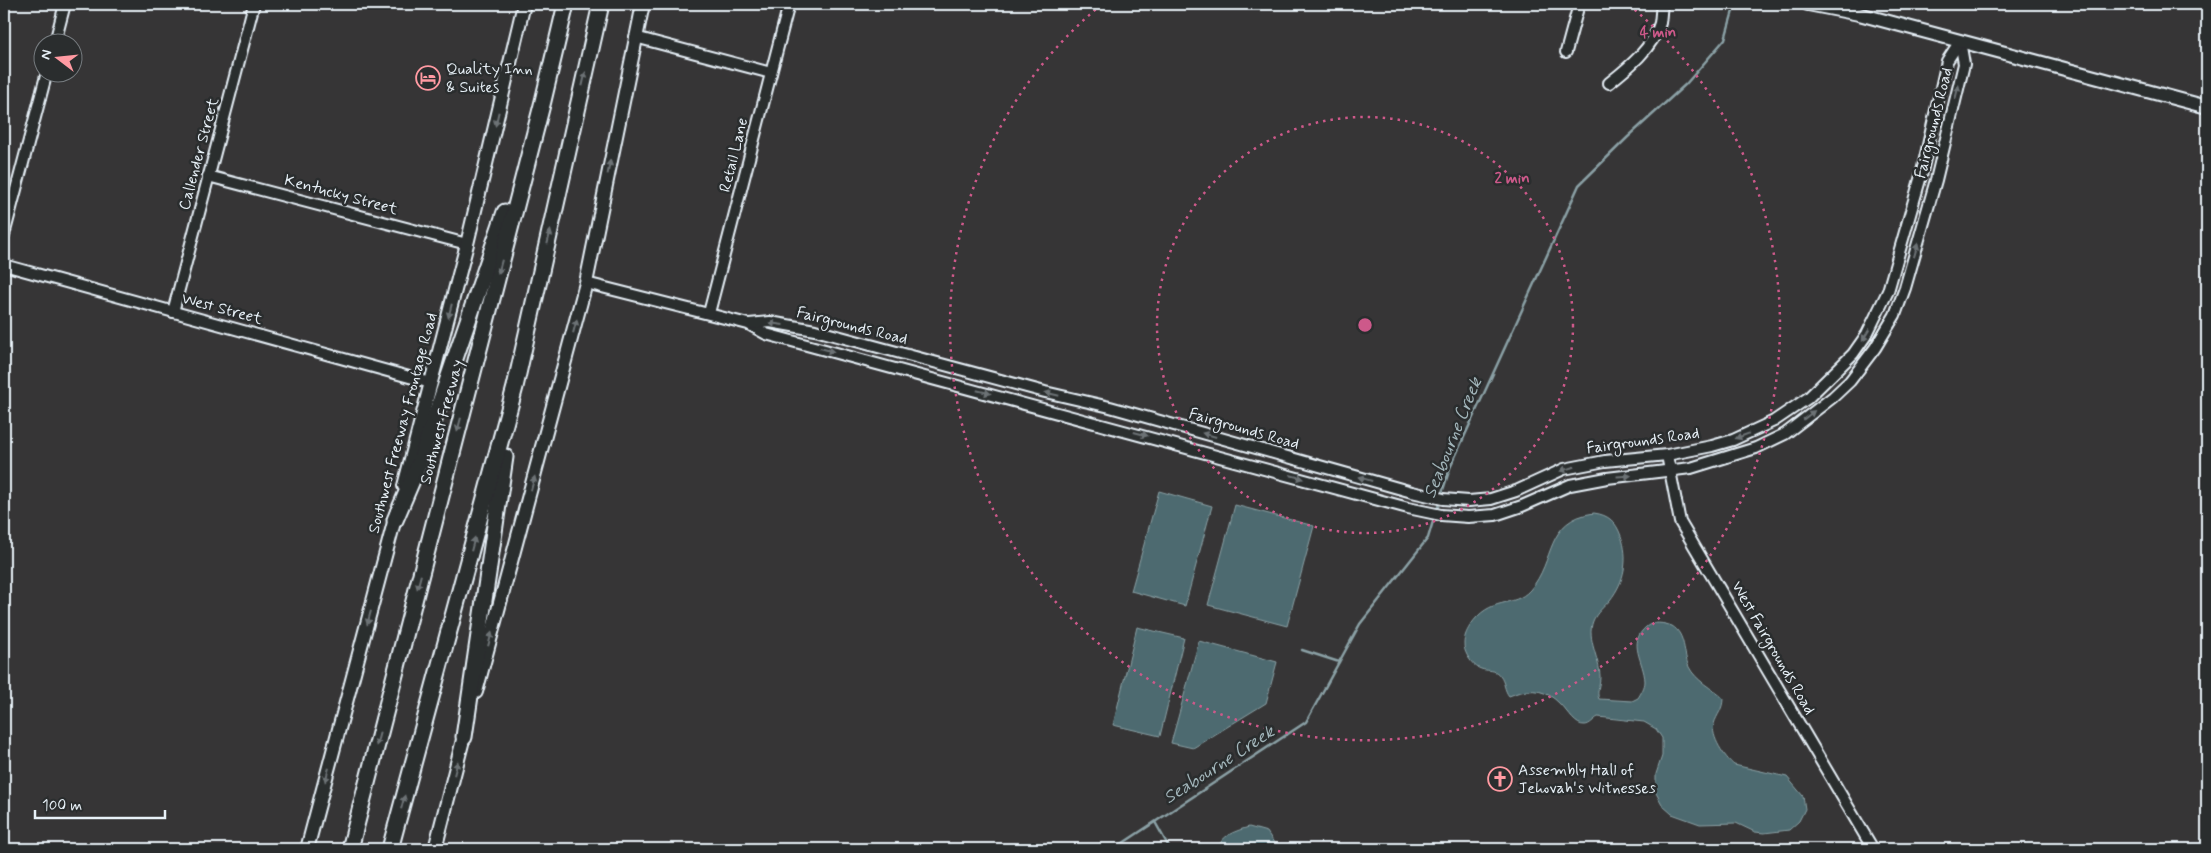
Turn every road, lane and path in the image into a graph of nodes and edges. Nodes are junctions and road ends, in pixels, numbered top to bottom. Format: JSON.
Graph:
{"nodes":[{"id":1,"x":65,"y":4,"type":"edge"},
{"id":2,"x":254,"y":4,"type":"edge"},
{"id":3,"x":524,"y":4,"type":"edge"},
{"id":4,"x":566,"y":4,"type":"edge"},
{"id":5,"x":601,"y":4,"type":"edge"},
{"id":6,"x":643,"y":4,"type":"edge"},
{"id":7,"x":789,"y":4,"type":"edge"},
{"id":8,"x":1579,"y":4,"type":"edge"},
{"id":9,"x":1662,"y":4,"type":"edge"},
{"id":10,"x":1808,"y":4,"type":"edge"},
{"id":11,"x":58,"y":32,"type":"edge"},
{"id":12,"x":635,"y":37,"type":"junction"},
{"id":13,"x":1960,"y":42,"type":"junction"},
{"id":14,"x":1566,"y":52,"type":"dead end"},
{"id":15,"x":771,"y":73,"type":"junction"},
{"id":16,"x":44,"y":82,"type":"edge"},
{"id":17,"x":1609,"y":84,"type":"dead end"},
{"id":18,"x":543,"y":102,"type":"junction"},
{"id":19,"x":2207,"y":108,"type":"edge"},
{"id":20,"x":208,"y":176,"type":"junction"},
{"id":21,"x":4,"y":235,"type":"edge"},
{"id":22,"x":467,"y":244,"type":"junction"},
{"id":23,"x":4,"y":265,"type":"edge"},
{"id":24,"x":586,"y":282,"type":"junction"},
{"id":25,"x":173,"y":312,"type":"junction"},
{"id":26,"x":709,"y":313,"type":"junction"},
{"id":27,"x":748,"y":324,"type":"junction"},
{"id":28,"x":431,"y":383,"type":"junction"},
{"id":29,"x":515,"y":387,"type":"junction"},
{"id":30,"x":1666,"y":455,"type":"junction"},
{"id":31,"x":1669,"y":472,"type":"junction"},
{"id":32,"x":395,"y":520,"type":"junction"},
{"id":33,"x":464,"y":737,"type":"junction"},
{"id":34,"x":307,"y":849,"type":"edge"},
{"id":35,"x":350,"y":849,"type":"edge"},
{"id":36,"x":390,"y":849,"type":"edge"},
{"id":37,"x":435,"y":849,"type":"edge"},
{"id":38,"x":1873,"y":849,"type":"edge"}],
"edges":[{"from":1,"to":11,"type":"street"},
{"from":2,"to":20,"type":"street","name":"Callender Street"},
{"from":3,"to":22,"type":"main road","name":"Southwest Freeway Frontage Road","one_way":true},
{"from":4,"to":18,"type":"highway","name":"Southwest Freeway"},
{"from":29,"to":5,"type":"highway","one_way":true},
{"from":6,"to":12,"type":"main road"},
{"from":7,"to":15,"type":"street","name":"Retail Lane"},
{"from":8,"to":14,"type":"street"},
{"from":9,"to":17,"type":"street"},
{"from":10,"to":13,"type":"main road"},
{"from":12,"to":15,"type":"street"},
{"from":24,"to":12,"type":"main road","one_way":true},
{"from":13,"to":19,"type":"main road"},
{"from":13,"to":30,"type":"street","name":"Fairgrounds Road","one_way":true},
{"from":31,"to":13,"type":"street","name":"Fairgrounds Road","one_way":true},
{"from":15,"to":26,"type":"street","name":"Retail Lane"},
{"from":16,"to":21,"type":"street"},
{"from":18,"to":32,"type":"highway"},
{"from":18,"to":35,"type":"highway","name":"Southwest Freeway","one_way":true},
{"from":20,"to":22,"type":"street","name":"Kentucky Street"},
{"from":20,"to":25,"type":"street","name":"Callender Street"},
{"from":22,"to":28,"type":"main road","name":"Southwest Freeway Frontage Road","one_way":true},
{"from":23,"to":25,"type":"street","name":"West Street"},
{"from":24,"to":26,"type":"street","name":"Fairgrounds Road"},
{"from":33,"to":24,"type":"main road","one_way":true},
{"from":25,"to":28,"type":"street","name":"West Street"},
{"from":26,"to":27,"type":"street","name":"Fairgrounds Road"},
{"from":30,"to":27,"type":"street","name":"Fairgrounds Road","one_way":true},
{"from":27,"to":31,"type":"street","name":"Fairgrounds Road","one_way":true},
{"from":28,"to":32,"type":"main road","name":"Southwest Freeway Frontage Road"},
{"from":29,"to":33,"type":"highway"},
{"from":36,"to":29,"type":"highway","one_way":true},
{"from":30,"to":31,"type":"street","name":"West Fairgrounds Road"},
{"from":31,"to":38,"type":"street","name":"West Fairgrounds Road"},
{"from":32,"to":34,"type":"main road","name":"Southwest Freeway Frontage Road","one_way":true},
{"from":37,"to":33,"type":"main road","one_way":true}]}
